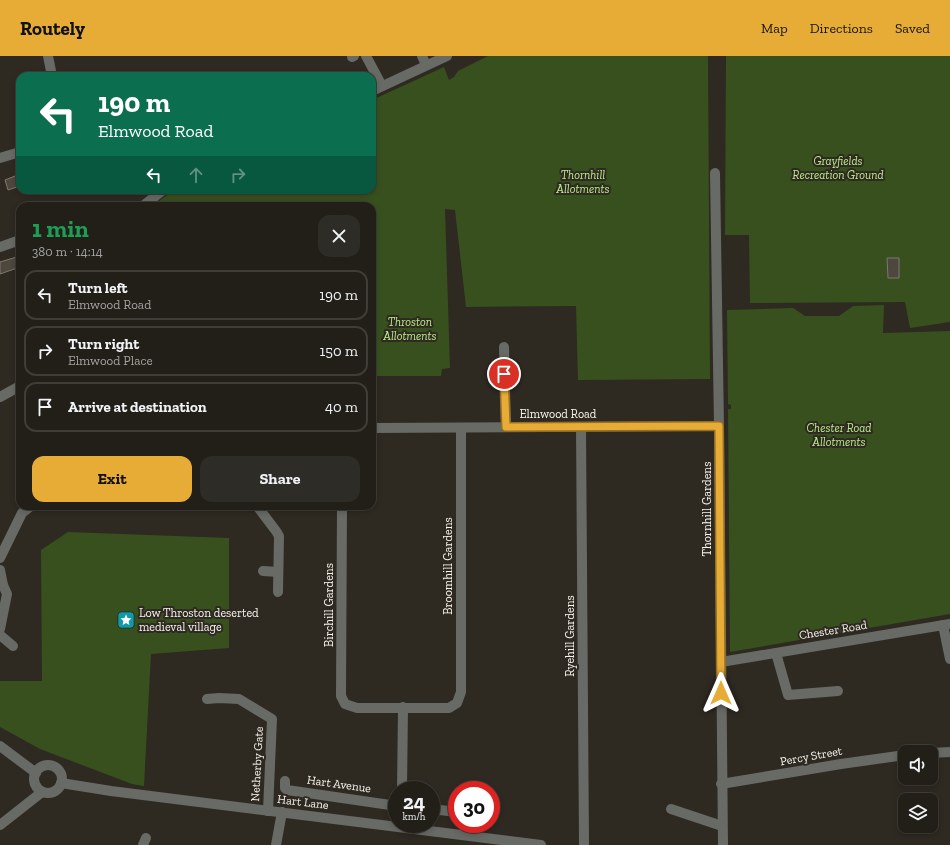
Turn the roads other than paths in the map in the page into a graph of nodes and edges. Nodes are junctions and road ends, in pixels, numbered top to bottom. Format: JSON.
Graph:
{"nodes":[{"id":1,"x":48,"y":56,"type":"edge"},
{"id":2,"x":366,"y":56,"type":"edge"},
{"id":3,"x":447,"y":56,"type":"edge"},
{"id":4,"x":424,"y":61,"type":"edge"},
{"id":5,"x":51,"y":72,"type":"edge"},
{"id":6,"x":375,"y":72,"type":"edge"},
{"id":7,"x":376,"y":75,"type":"edge"},
{"id":8,"x":382,"y":86,"type":"junction"},
{"id":9,"x":376,"y":89,"type":"edge"},
{"id":10,"x":16,"y":153,"type":"edge"},
{"id":11,"x":0,"y":158,"type":"edge"},
{"id":12,"x":715,"y":173,"type":"dead end"},
{"id":13,"x":158,"y":194,"type":"edge"},
{"id":14,"x":148,"y":202,"type":"edge"},
{"id":15,"x":16,"y":241,"type":"edge"},
{"id":16,"x":0,"y":247,"type":"edge"},
{"id":17,"x":504,"y":347,"type":"dead end"},
{"id":18,"x":16,"y":388,"type":"edge"},
{"id":19,"x":0,"y":397,"type":"edge"},
{"id":20,"x":719,"y":426,"type":"junction"},
{"id":21,"x":506,"y":427,"type":"junction"},
{"id":22,"x":581,"y":427,"type":"junction"},
{"id":23,"x":376,"y":428,"type":"edge"},
{"id":24,"x":461,"y":428,"type":"junction"},
{"id":25,"x":26,"y":510,"type":"edge"},
{"id":26,"x":260,"y":510,"type":"edge"},
{"id":27,"x":342,"y":510,"type":"edge"},
{"id":28,"x":0,"y":558,"type":"edge"},
{"id":29,"x":0,"y":570,"type":"edge"},
{"id":30,"x":263,"y":571,"type":"dead end"},
{"id":31,"x":278,"y":572,"type":"junction"},
{"id":32,"x":278,"y":592,"type":"dead end"},
{"id":33,"x":946,"y":625,"type":"edge"},
{"id":34,"x":0,"y":629,"type":"edge"},
{"id":35,"x":0,"y":635,"type":"edge"},
{"id":36,"x":13,"y":646,"type":"dead end"},
{"id":37,"x":776,"y":653,"type":"junction"},
{"id":38,"x":950,"y":659,"type":"edge"},
{"id":39,"x":721,"y":662,"type":"junction"},
{"id":40,"x":838,"y":691,"type":"dead end"},
{"id":41,"x":207,"y":698,"type":"dead end"},
{"id":42,"x":403,"y":708,"type":"junction"},
{"id":43,"x":0,"y":746,"type":"edge"},
{"id":44,"x":950,"y":752,"type":"edge"},
{"id":45,"x":938,"y":753,"type":"edge"},
{"id":46,"x":898,"y":756,"type":"edge"},
{"id":47,"x":36,"y":773,"type":"junction"},
{"id":48,"x":285,"y":781,"type":"dead end"},
{"id":49,"x":402,"y":781,"type":"edge"},
{"id":50,"x":61,"y":783,"type":"junction"},
{"id":51,"x":721,"y":784,"type":"junction"},
{"id":52,"x":42,"y":792,"type":"junction"},
{"id":53,"x":388,"y":805,"type":"edge"},
{"id":54,"x":671,"y":809,"type":"dead end"},
{"id":55,"x":268,"y":811,"type":"junction"},
{"id":56,"x":282,"y":812,"type":"junction"},
{"id":57,"x":388,"y":824,"type":"edge"},
{"id":58,"x":0,"y":825,"type":"edge"},
{"id":59,"x":722,"y":826,"type":"junction"},
{"id":60,"x":440,"y":831,"type":"edge"},
{"id":61,"x":276,"y":845,"type":"edge"},
{"id":62,"x":541,"y":845,"type":"edge"},
{"id":63,"x":584,"y":845,"type":"edge"},
{"id":64,"x":723,"y":845,"type":"edge"}],
"edges":[{"from":1,"to":5,"type":"street"},
{"from":2,"to":6,"type":"street"},
{"from":3,"to":4,"type":"street"},
{"from":4,"to":8,"type":"street"},
{"from":7,"to":8,"type":"street"},
{"from":8,"to":9,"type":"street"},
{"from":10,"to":11,"type":"street"},
{"from":12,"to":20,"type":"street","name":"Thornhill Gardens"},
{"from":13,"to":14,"type":"street"},
{"from":15,"to":16,"type":"street"},
{"from":17,"to":21,"type":"street"},
{"from":18,"to":19,"type":"street"},
{"from":20,"to":22,"type":"street","name":"Elmwood Road"},
{"from":20,"to":39,"type":"street","name":"Thornhill Gardens"},
{"from":21,"to":22,"type":"street","name":"Elmwood Road"},
{"from":21,"to":24,"type":"street","name":"Elmwood Road"},
{"from":22,"to":63,"type":"street","name":"Ryehill Gardens"},
{"from":23,"to":24,"type":"street","name":"Elmwood Road"},
{"from":24,"to":42,"type":"street","name":"Broomhill Gardens"},
{"from":25,"to":28,"type":"street"},
{"from":26,"to":31,"type":"street"},
{"from":27,"to":42,"type":"street","name":"Birchill Gardens"},
{"from":29,"to":34,"type":"street"},
{"from":30,"to":31,"type":"street"},
{"from":31,"to":32,"type":"street"},
{"from":33,"to":37,"type":"street","name":"Chester Road"},
{"from":33,"to":38,"type":"street"},
{"from":35,"to":36,"type":"street"},
{"from":37,"to":39,"type":"street","name":"Chester Road"},
{"from":37,"to":40,"type":"street"},
{"from":39,"to":51,"type":"street","name":"Thornhill Gardens"},
{"from":41,"to":55,"type":"street","name":"Netherby Gate"},
{"from":42,"to":49,"type":"street"},
{"from":43,"to":47,"type":"street"},
{"from":44,"to":45,"type":"street"},
{"from":46,"to":51,"type":"street","name":"Percy Street"},
{"from":47,"to":50,"type":"street"},
{"from":47,"to":52,"type":"street"},
{"from":48,"to":53,"type":"street","name":"Hart Avenue"},
{"from":50,"to":52,"type":"street"},
{"from":50,"to":55,"type":"street","name":"Hart Lane"},
{"from":51,"to":59,"type":"street","name":"Thornhill Gardens"},
{"from":52,"to":58,"type":"street"},
{"from":54,"to":59,"type":"street"},
{"from":55,"to":56,"type":"street","name":"Hart Lane"},
{"from":56,"to":57,"type":"street","name":"Hart Lane"},
{"from":56,"to":61,"type":"street"},
{"from":59,"to":64,"type":"street","name":"Thornhill Gardens"},
{"from":60,"to":62,"type":"street","name":"Hart Lane"}]}
